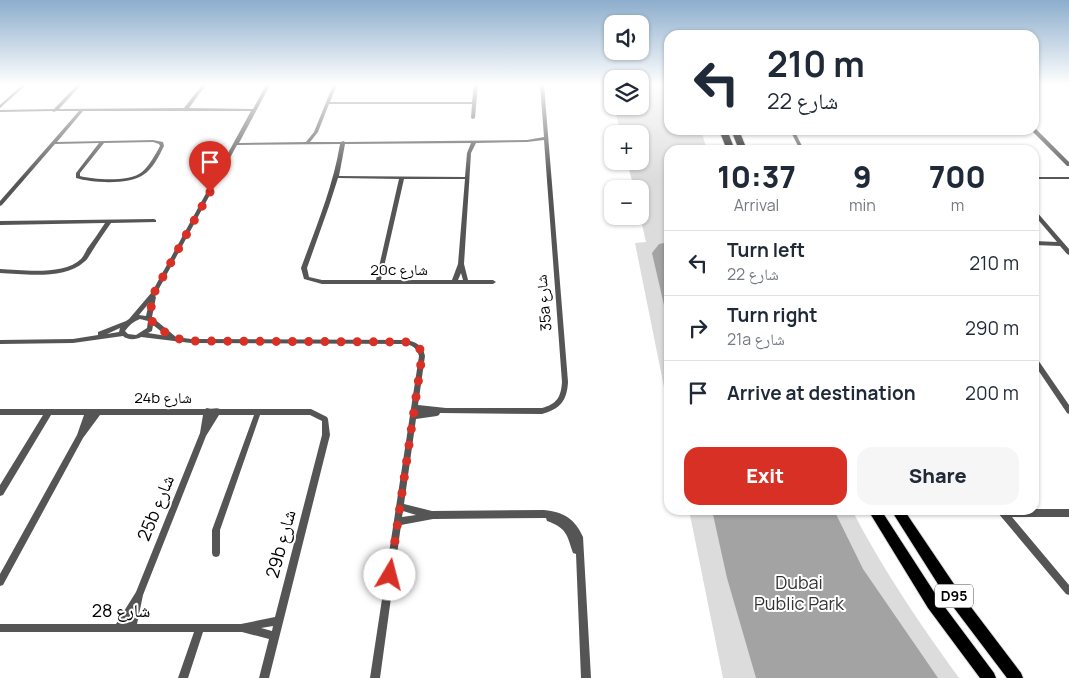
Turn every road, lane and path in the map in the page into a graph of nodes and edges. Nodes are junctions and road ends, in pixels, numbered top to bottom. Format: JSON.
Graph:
{"nodes":[{"id":1,"x":77,"y":117,"type":"edge"},
{"id":2,"x":251,"y":117,"type":"edge"},
{"id":3,"x":322,"y":117,"type":"edge"},
{"id":4,"x":544,"y":117,"type":"edge"},
{"id":5,"x":316,"y":132,"type":"junction"},
{"id":6,"x":1039,"y":135,"type":"edge"},
{"id":7,"x":546,"y":141,"type":"junction"},
{"id":8,"x":103,"y":142,"type":"junction"},
{"id":9,"x":237,"y":142,"type":"junction"},
{"id":10,"x":308,"y":142,"type":"junction"},
{"id":11,"x":316,"y":142,"type":"junction"},
{"id":12,"x":343,"y":142,"type":"junction"},
{"id":13,"x":351,"y":142,"type":"junction"},
{"id":14,"x":465,"y":142,"type":"junction"},
{"id":15,"x":474,"y":142,"type":"junction"},
{"id":16,"x":55,"y":143,"type":"junction"},
{"id":17,"x":343,"y":153,"type":"junction"},
{"id":18,"x":469,"y":153,"type":"junction"},
{"id":19,"x":1068,"y":165,"type":"edge"},
{"id":20,"x":335,"y":177,"type":"junction"},
{"id":21,"x":402,"y":178,"type":"junction"},
{"id":22,"x":467,"y":178,"type":"junction"},
{"id":23,"x":1039,"y":178,"type":"edge"},
{"id":24,"x":1069,"y":178,"type":"edge"},
{"id":25,"x":0,"y":204,"type":"edge"},
{"id":26,"x":1039,"y":218,"type":"edge"},
{"id":27,"x":154,"y":221,"type":"dead end"},
{"id":28,"x":109,"y":222,"type":"junction"},
{"id":29,"x":0,"y":223,"type":"edge"},
{"id":30,"x":1039,"y":242,"type":"edge"},
{"id":31,"x":1059,"y":242,"type":"junction"},
{"id":32,"x":1069,"y":253,"type":"edge"},
{"id":33,"x":461,"y":264,"type":"junction"},
{"id":34,"x":0,"y":272,"type":"edge"},
{"id":35,"x":378,"y":282,"type":"junction"},
{"id":36,"x":454,"y":282,"type":"junction"},
{"id":37,"x":466,"y":282,"type":"junction"},
{"id":38,"x":493,"y":282,"type":"dead end"},
{"id":39,"x":154,"y":293,"type":"junction"},
{"id":40,"x":150,"y":319,"type":"junction"},
{"id":41,"x":130,"y":321,"type":"junction"},
{"id":42,"x":123,"y":334,"type":"junction"},
{"id":43,"x":141,"y":335,"type":"junction"},
{"id":44,"x":89,"y":338,"type":"junction"},
{"id":45,"x":176,"y":339,"type":"junction"},
{"id":46,"x":0,"y":342,"type":"edge"},
{"id":47,"x":1039,"y":366,"type":"edge"},
{"id":48,"x":207,"y":411,"type":"junction"},
{"id":49,"x":218,"y":411,"type":"junction"},
{"id":50,"x":1069,"y":411,"type":"edge"},
{"id":51,"x":0,"y":412,"type":"edge"},
{"id":52,"x":49,"y":412,"type":"junction"},
{"id":53,"x":88,"y":412,"type":"junction"},
{"id":54,"x":98,"y":412,"type":"junction"},
{"id":55,"x":258,"y":412,"type":"junction"},
{"id":56,"x":415,"y":412,"type":"junction"},
{"id":57,"x":324,"y":419,"type":"joint"},
{"id":58,"x":203,"y":434,"type":"junction"},
{"id":59,"x":80,"y":436,"type":"junction"},
{"id":60,"x":0,"y":492,"type":"edge"},
{"id":61,"x":400,"y":507,"type":"junction"},
{"id":62,"x":1039,"y":513,"type":"edge"},
{"id":63,"x":1069,"y":513,"type":"edge"},
{"id":64,"x":433,"y":515,"type":"junction"},
{"id":65,"x":877,"y":515,"type":"edge"},
{"id":66,"x":900,"y":515,"type":"edge"},
{"id":67,"x":1006,"y":515,"type":"edge"},
{"id":68,"x":398,"y":522,"type":"junction"},
{"id":69,"x":216,"y":553,"type":"dead end"},
{"id":70,"x":0,"y":582,"type":"edge"},
{"id":71,"x":1069,"y":591,"type":"edge"},
{"id":72,"x":139,"y":594,"type":"junction"},
{"id":73,"x":278,"y":621,"type":"junction"},
{"id":74,"x":119,"y":627,"type":"junction"},
{"id":75,"x":132,"y":627,"type":"junction"},
{"id":76,"x":0,"y":628,"type":"edge"},
{"id":77,"x":200,"y":628,"type":"junction"},
{"id":78,"x":241,"y":628,"type":"junction"},
{"id":79,"x":274,"y":636,"type":"junction"},
{"id":80,"x":183,"y":678,"type":"edge"},
{"id":81,"x":264,"y":678,"type":"edge"},
{"id":82,"x":375,"y":678,"type":"edge"},
{"id":83,"x":586,"y":678,"type":"edge"},
{"id":84,"x":989,"y":678,"type":"edge"},
{"id":85,"x":1016,"y":678,"type":"edge"}],
"edges":[{"from":1,"to":16,"type":"street"},
{"from":2,"to":9,"type":"street"},
{"from":3,"to":5,"type":"street"},
{"from":4,"to":7,"type":"street","name":"35a شارع"},
{"from":5,"to":10,"type":"street"},
{"from":5,"to":11,"type":"street"},
{"from":6,"to":19,"type":"street"},
{"from":7,"to":15,"type":"street"},
{"from":7,"to":56,"type":"street","name":"35a شارع"},
{"from":8,"to":8,"type":"street"},
{"from":8,"to":16,"type":"street"},
{"from":9,"to":10,"type":"street"},
{"from":9,"to":39,"type":"street"},
{"from":10,"to":11,"type":"street"},
{"from":11,"to":12,"type":"street"},
{"from":12,"to":13,"type":"street"},
{"from":12,"to":17,"type":"street"},
{"from":13,"to":14,"type":"street"},
{"from":13,"to":17,"type":"street"},
{"from":14,"to":15,"type":"street"},
{"from":14,"to":18,"type":"street"},
{"from":15,"to":18,"type":"street"},
{"from":16,"to":25,"type":"street"},
{"from":17,"to":20,"type":"street"},
{"from":18,"to":22,"type":"street"},
{"from":20,"to":21,"type":"street"},
{"from":20,"to":35,"type":"street","name":"20c شارع"},
{"from":21,"to":22,"type":"street"},
{"from":21,"to":35,"type":"street"},
{"from":22,"to":33,"type":"street"},
{"from":23,"to":24,"type":"street"},
{"from":26,"to":31,"type":"street"},
{"from":27,"to":28,"type":"street"},
{"from":28,"to":29,"type":"street"},
{"from":28,"to":34,"type":"street"},
{"from":30,"to":31,"type":"street"},
{"from":31,"to":32,"type":"street"},
{"from":33,"to":36,"type":"street"},
{"from":33,"to":37,"type":"street"},
{"from":35,"to":36,"type":"street","name":"20c شارع"},
{"from":36,"to":37,"type":"street","name":"20c شارع"},
{"from":37,"to":38,"type":"street","name":"20c شارع"},
{"from":39,"to":40,"type":"street"},
{"from":39,"to":41,"type":"street"},
{"from":40,"to":41,"type":"street"},
{"from":40,"to":43,"type":"street"},
{"from":40,"to":45,"type":"street"},
{"from":41,"to":42,"type":"street"},
{"from":41,"to":44,"type":"street"},
{"from":42,"to":43,"type":"street"},
{"from":42,"to":44,"type":"street"},
{"from":43,"to":45,"type":"street"},
{"from":44,"to":46,"type":"street"},
{"from":45,"to":56,"type":"street"},
{"from":47,"to":50,"type":"street"},
{"from":48,"to":49,"type":"street","name":"24b شارع"},
{"from":48,"to":54,"type":"street","name":"24b شارع"},
{"from":48,"to":58,"type":"street","name":"25b شارع"},
{"from":49,"to":55,"type":"street","name":"24b شارع"},
{"from":49,"to":58,"type":"street","name":"25b شارع"},
{"from":51,"to":52,"type":"street","name":"24b شارع"},
{"from":52,"to":53,"type":"street","name":"24b شارع"},
{"from":52,"to":60,"type":"street"},
{"from":53,"to":54,"type":"street","name":"24b شارع"},
{"from":53,"to":59,"type":"street"},
{"from":54,"to":59,"type":"street"},
{"from":55,"to":57,"type":"street","name":"24b شارع"},
{"from":55,"to":69,"type":"street"},
{"from":56,"to":61,"type":"street"},
{"from":57,"to":73,"type":"street","name":"29b شارع"},
{"from":58,"to":72,"type":"street","name":"25b شارع"},
{"from":59,"to":70,"type":"street"},
{"from":61,"to":64,"type":"street"},
{"from":61,"to":68,"type":"street"},
{"from":62,"to":63,"type":"street"},
{"from":64,"to":68,"type":"street"},
{"from":64,"to":83,"type":"street"},
{"from":65,"to":84,"type":"main road","number":"D95"},
{"from":66,"to":85,"type":"main road","number":"D95"},
{"from":67,"to":71,"type":"street"},
{"from":68,"to":82,"type":"street"},
{"from":72,"to":74,"type":"street","name":"25b شارع"},
{"from":72,"to":75,"type":"street","name":"25b شارع"},
{"from":73,"to":78,"type":"street","name":"شارع 28"},
{"from":73,"to":79,"type":"street","name":"29b شارع"},
{"from":74,"to":75,"type":"street","name":"شارع 28"},
{"from":74,"to":76,"type":"street","name":"شارع 28"},
{"from":75,"to":77,"type":"street","name":"شارع 28"},
{"from":77,"to":78,"type":"street","name":"شارع 28"},
{"from":77,"to":80,"type":"street"},
{"from":78,"to":79,"type":"street","name":"شارع 28"},
{"from":79,"to":81,"type":"street","name":"29b شارع"}]}
